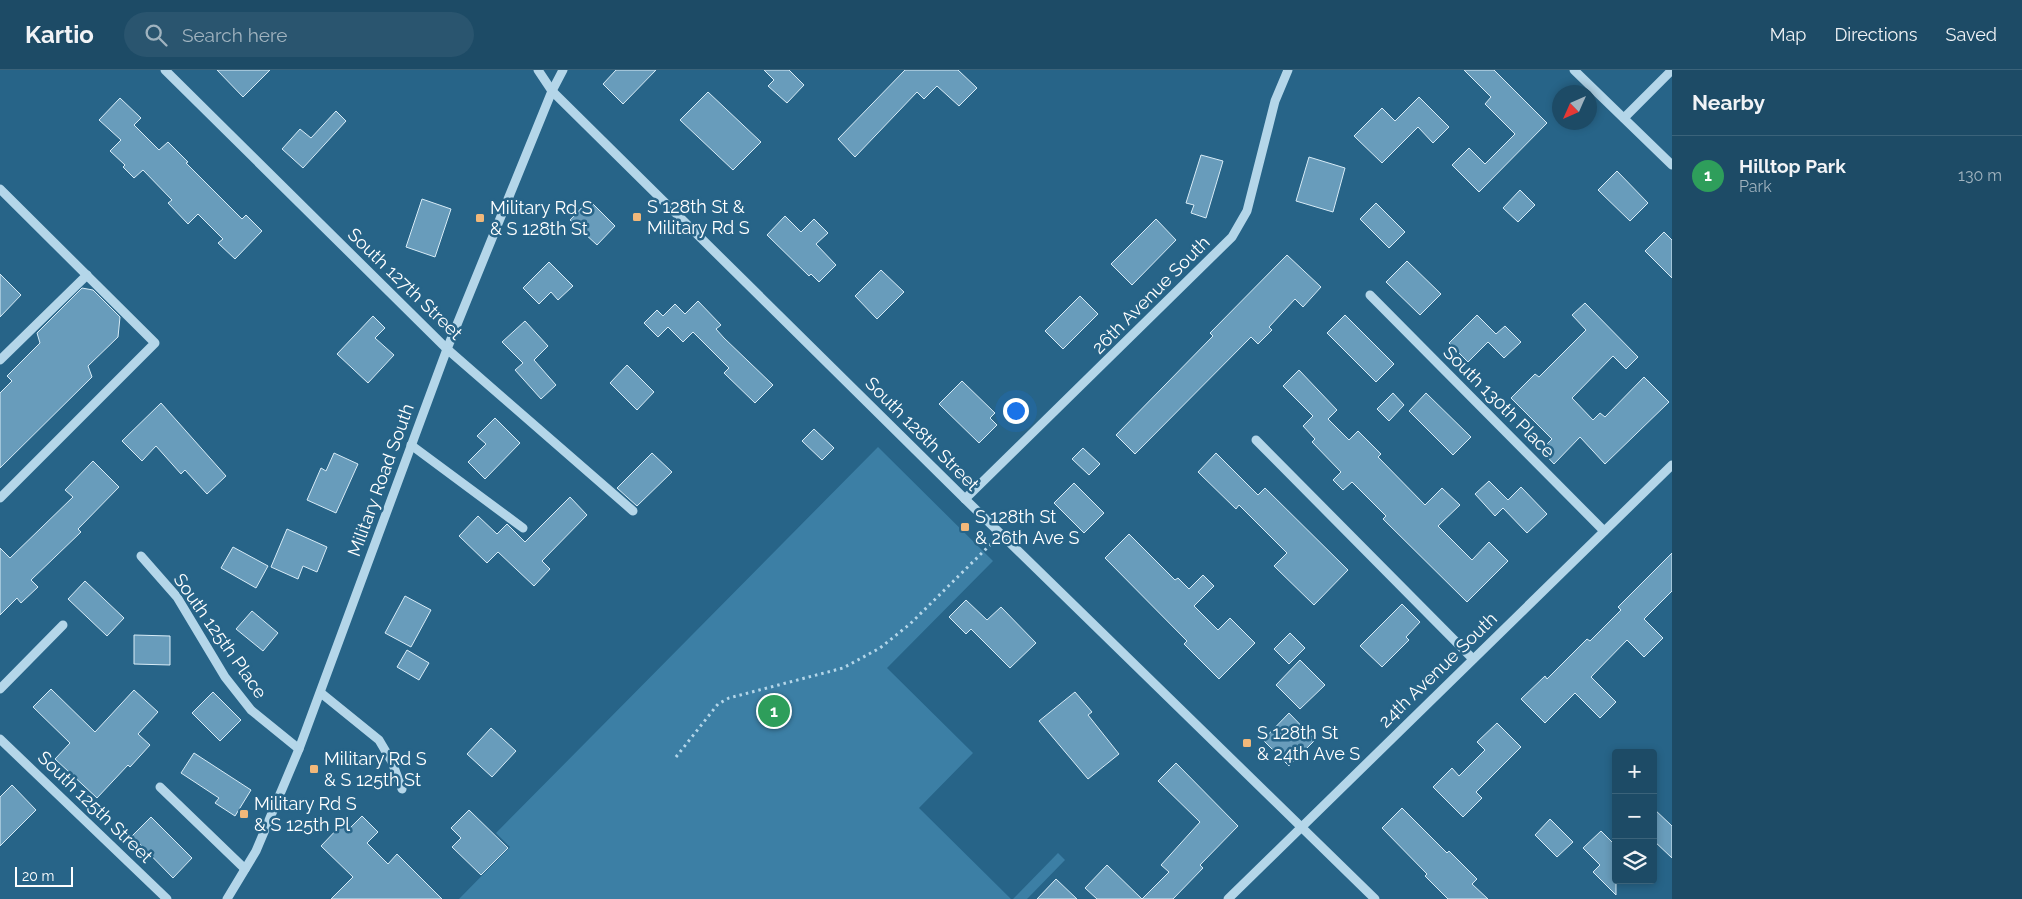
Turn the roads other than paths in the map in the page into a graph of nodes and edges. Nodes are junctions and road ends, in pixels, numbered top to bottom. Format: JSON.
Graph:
{"nodes":[{"id":1,"x":165,"y":70,"type":"edge"},
{"id":2,"x":538,"y":70,"type":"edge"},
{"id":3,"x":563,"y":70,"type":"edge"},
{"id":4,"x":1288,"y":70,"type":"edge"},
{"id":5,"x":1574,"y":70,"type":"edge"},
{"id":6,"x":1672,"y":70,"type":"edge"},
{"id":7,"x":552,"y":91,"type":"junction"},
{"id":8,"x":1624,"y":118,"type":"junction"},
{"id":9,"x":1672,"y":164,"type":"edge"},
{"id":10,"x":0,"y":189,"type":"edge"},
{"id":11,"x":87,"y":275,"type":"junction"},
{"id":12,"x":1370,"y":295,"type":"dead end"},
{"id":13,"x":447,"y":348,"type":"junction"},
{"id":14,"x":0,"y":360,"type":"edge"},
{"id":15,"x":1256,"y":440,"type":"dead end"},
{"id":16,"x":411,"y":445,"type":"junction"},
{"id":17,"x":1672,"y":465,"type":"edge"},
{"id":18,"x":0,"y":498,"type":"edge"},
{"id":19,"x":966,"y":499,"type":"junction"},
{"id":20,"x":633,"y":511,"type":"dead end"},
{"id":21,"x":524,"y":528,"type":"dead end"},
{"id":22,"x":1604,"y":531,"type":"junction"},
{"id":23,"x":141,"y":556,"type":"dead end"},
{"id":24,"x":63,"y":626,"type":"dead end"},
{"id":25,"x":1473,"y":659,"type":"junction"},
{"id":26,"x":0,"y":689,"type":"edge"},
{"id":27,"x":321,"y":694,"type":"junction"},
{"id":28,"x":0,"y":739,"type":"edge"},
{"id":29,"x":299,"y":749,"type":"junction"},
{"id":30,"x":160,"y":787,"type":"dead end"},
{"id":31,"x":402,"y":789,"type":"dead end"},
{"id":32,"x":1301,"y":826,"type":"junction"},
{"id":33,"x":245,"y":869,"type":"junction"},
{"id":34,"x":167,"y":899,"type":"edge"},
{"id":35,"x":227,"y":899,"type":"edge"},
{"id":36,"x":1228,"y":899,"type":"edge"},
{"id":37,"x":1375,"y":899,"type":"edge"}],
"edges":[{"from":1,"to":13,"type":"street","name":"South 127th Street"},
{"from":2,"to":7,"type":"street","name":"South 128th Street"},
{"from":3,"to":7,"type":"street","name":"Military Road South"},
{"from":4,"to":19,"type":"street","name":"26th Avenue South"},
{"from":5,"to":8,"type":"street"},
{"from":6,"to":8,"type":"street"},
{"from":7,"to":13,"type":"street","name":"Military Road South"},
{"from":7,"to":19,"type":"street","name":"South 128th Street"},
{"from":8,"to":9,"type":"street"},
{"from":10,"to":11,"type":"street"},
{"from":11,"to":14,"type":"street"},
{"from":11,"to":18,"type":"street"},
{"from":12,"to":22,"type":"street","name":"South 130th Place"},
{"from":13,"to":16,"type":"street","name":"Military Road South"},
{"from":13,"to":20,"type":"street","name":"South 127th Street"},
{"from":15,"to":25,"type":"street"},
{"from":16,"to":21,"type":"street"},
{"from":16,"to":27,"type":"street","name":"Military Road South"},
{"from":17,"to":22,"type":"street","name":"24th Avenue South"},
{"from":19,"to":32,"type":"street","name":"South 128th Street"},
{"from":22,"to":25,"type":"street","name":"24th Avenue South"},
{"from":23,"to":29,"type":"street","name":"South 125th Place"},
{"from":24,"to":26,"type":"street"},
{"from":25,"to":32,"type":"street","name":"24th Avenue South"},
{"from":27,"to":29,"type":"street","name":"Military Road South"},
{"from":27,"to":31,"type":"street"},
{"from":28,"to":34,"type":"street","name":"South 125th Street"},
{"from":29,"to":33,"type":"street","name":"Military Road South"},
{"from":30,"to":33,"type":"street"},
{"from":32,"to":36,"type":"street","name":"24th Avenue South"},
{"from":32,"to":37,"type":"street","name":"South 128th Street"},
{"from":33,"to":35,"type":"street","name":"Military Road South"}]}
